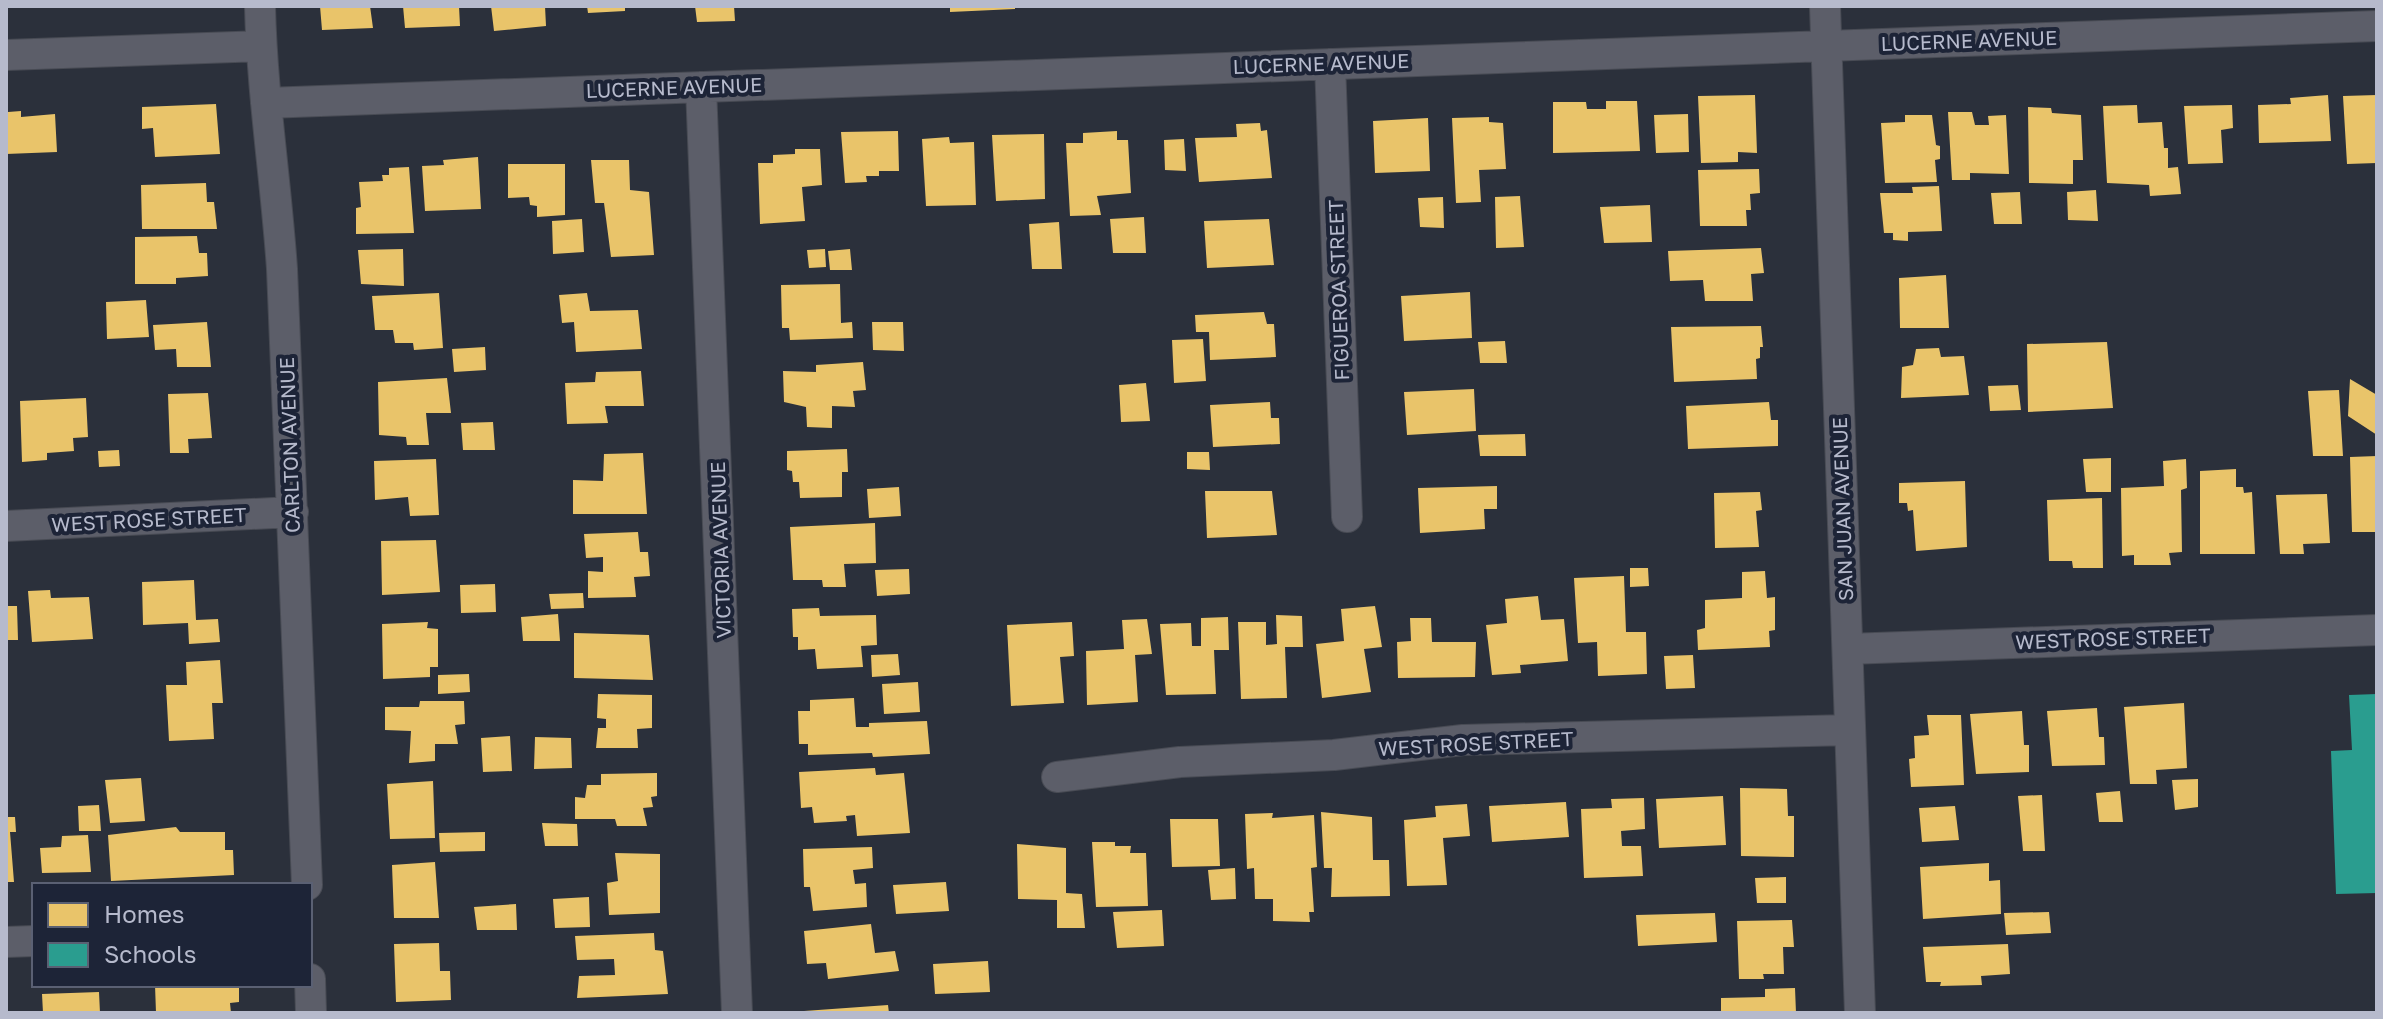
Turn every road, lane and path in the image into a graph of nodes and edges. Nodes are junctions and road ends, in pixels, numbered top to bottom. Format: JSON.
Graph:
{"nodes":[{"id":1,"x":260,"y":6,"type":"edge"},
{"id":2,"x":1825,"y":6,"type":"edge"},
{"id":3,"x":2377,"y":26,"type":"edge"},
{"id":4,"x":261,"y":46,"type":"junction"},
{"id":5,"x":1827,"y":46,"type":"junction"},
{"id":6,"x":6,"y":55,"type":"edge"},
{"id":7,"x":1330,"y":64,"type":"junction"},
{"id":8,"x":701,"y":87,"type":"junction"},
{"id":9,"x":266,"y":103,"type":"junction"},
{"id":10,"x":293,"y":512,"type":"junction"},
{"id":11,"x":1347,"y":517,"type":"dead end"},
{"id":12,"x":6,"y":526,"type":"edge"},
{"id":13,"x":2377,"y":630,"type":"edge"},
{"id":14,"x":1848,"y":649,"type":"junction"},
{"id":15,"x":1850,"y":730,"type":"junction"},
{"id":16,"x":1057,"y":777,"type":"dead end"},
{"id":17,"x":307,"y":883,"type":"edge"},
{"id":18,"x":32,"y":941,"type":"edge"},
{"id":19,"x":6,"y":942,"type":"edge"},
{"id":20,"x":310,"y":987,"type":"edge"},
{"id":21,"x":311,"y":1013,"type":"edge"},
{"id":22,"x":737,"y":1013,"type":"edge"},
{"id":23,"x":1860,"y":1013,"type":"edge"}],
"edges":[{"from":1,"to":4,"type":"street","name":"CARLTON AVENUE"},
{"from":2,"to":5,"type":"street","name":"SAN JUAN AVENUE"},
{"from":3,"to":5,"type":"street","name":"LUCERNE AVENUE"},
{"from":4,"to":6,"type":"street"},
{"from":4,"to":9,"type":"street","name":"CARLTON AVENUE"},
{"from":5,"to":7,"type":"street","name":"LUCERNE AVENUE"},
{"from":5,"to":14,"type":"street","name":"SAN JUAN AVENUE"},
{"from":7,"to":8,"type":"street","name":"LUCERNE AVENUE"},
{"from":7,"to":11,"type":"street","name":"FIGUEROA STREET"},
{"from":8,"to":9,"type":"street","name":"LUCERNE AVENUE"},
{"from":8,"to":22,"type":"street","name":"VICTORIA AVENUE"},
{"from":9,"to":10,"type":"street","name":"CARLTON AVENUE"},
{"from":10,"to":12,"type":"street","name":"WEST ROSE STREET"},
{"from":10,"to":17,"type":"street","name":"CARLTON AVENUE"},
{"from":13,"to":14,"type":"street","name":"WEST ROSE STREET"},
{"from":14,"to":15,"type":"street","name":"SAN JUAN AVENUE"},
{"from":15,"to":16,"type":"street","name":"WEST ROSE STREET"},
{"from":15,"to":23,"type":"street","name":"SAN JUAN AVENUE"},
{"from":18,"to":19,"type":"street"},
{"from":20,"to":21,"type":"street"}]}
